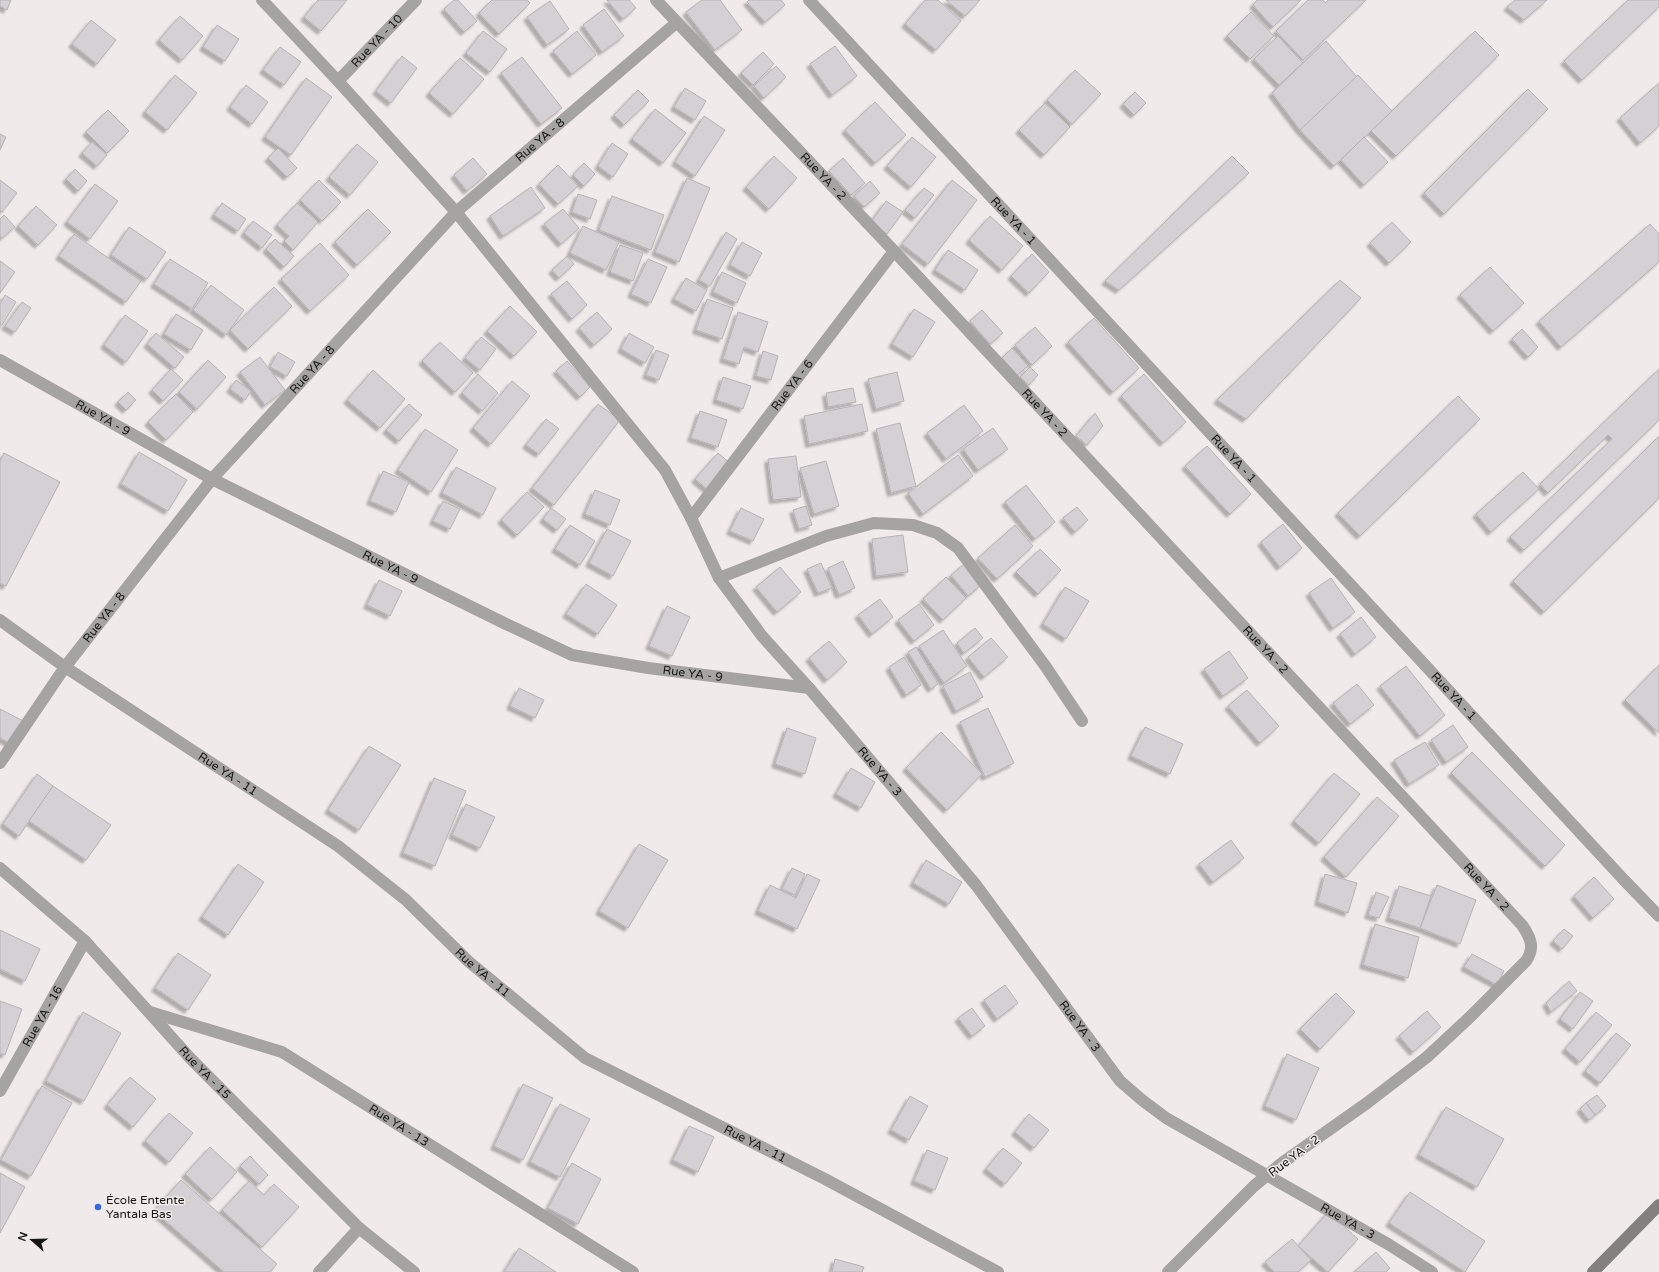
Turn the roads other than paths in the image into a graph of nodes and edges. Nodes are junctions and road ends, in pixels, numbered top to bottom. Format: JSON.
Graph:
{"nodes":[{"id":1,"x":262,"y":0,"type":"edge"},
{"id":2,"x":416,"y":0,"type":"edge"},
{"id":3,"x":656,"y":0,"type":"edge"},
{"id":4,"x":809,"y":0,"type":"edge"},
{"id":5,"x":676,"y":23,"type":"junction"},
{"id":6,"x":338,"y":82,"type":"junction"},
{"id":7,"x":456,"y":212,"type":"junction"},
{"id":8,"x":894,"y":251,"type":"junction"},
{"id":9,"x":0,"y":360,"type":"edge"},
{"id":10,"x":212,"y":479,"type":"junction"},
{"id":11,"x":691,"y":518,"type":"junction"},
{"id":12,"x":719,"y":578,"type":"junction"},
{"id":13,"x":0,"y":620,"type":"edge"},
{"id":14,"x":65,"y":667,"type":"junction"},
{"id":15,"x":809,"y":688,"type":"junction"},
{"id":16,"x":1082,"y":721,"type":"dead end"},
{"id":17,"x":0,"y":763,"type":"edge"},
{"id":18,"x":0,"y":868,"type":"edge"},
{"id":19,"x":1659,"y":916,"type":"edge"},
{"id":20,"x":85,"y":941,"type":"junction"},
{"id":21,"x":149,"y":1012,"type":"junction"},
{"id":22,"x":0,"y":1092,"type":"edge"},
{"id":23,"x":1267,"y":1175,"type":"junction"},
{"id":24,"x":1659,"y":1205,"type":"edge"},
{"id":25,"x":359,"y":1228,"type":"junction"},
{"id":26,"x":319,"y":1272,"type":"edge"},
{"id":27,"x":414,"y":1272,"type":"edge"},
{"id":28,"x":634,"y":1272,"type":"edge"},
{"id":29,"x":998,"y":1272,"type":"edge"},
{"id":30,"x":1168,"y":1272,"type":"edge"},
{"id":31,"x":1432,"y":1272,"type":"edge"},
{"id":32,"x":1593,"y":1272,"type":"edge"}],
"edges":[{"from":1,"to":6,"type":"street","name":"Rue YA - 3"},
{"from":2,"to":6,"type":"street","name":"Rue YA - 10"},
{"from":3,"to":5,"type":"street","name":"Rue YA - 2"},
{"from":4,"to":19,"type":"street","name":"Rue YA - 1"},
{"from":5,"to":7,"type":"street","name":"Rue YA - 8"},
{"from":5,"to":8,"type":"street","name":"Rue YA - 2"},
{"from":6,"to":7,"type":"street","name":"Rue YA - 3"},
{"from":7,"to":10,"type":"street","name":"Rue YA - 8"},
{"from":7,"to":11,"type":"street","name":"Rue YA - 3"},
{"from":8,"to":11,"type":"street","name":"Rue YA - 6"},
{"from":8,"to":23,"type":"street","name":"Rue YA - 2"},
{"from":9,"to":10,"type":"street","name":"Rue YA - 9"},
{"from":10,"to":14,"type":"street","name":"Rue YA - 8"},
{"from":10,"to":15,"type":"street","name":"Rue YA - 9"},
{"from":11,"to":12,"type":"street","name":"Rue YA - 3"},
{"from":12,"to":15,"type":"street","name":"Rue YA - 3"},
{"from":12,"to":16,"type":"street"},
{"from":13,"to":14,"type":"street","name":"Rue YA - 11"},
{"from":14,"to":17,"type":"street","name":"Rue YA - 8"},
{"from":14,"to":29,"type":"street","name":"Rue YA - 11"},
{"from":15,"to":23,"type":"street","name":"Rue YA - 3"},
{"from":18,"to":20,"type":"street","name":"Rue YA - 15"},
{"from":20,"to":21,"type":"street","name":"Rue YA - 15"},
{"from":20,"to":22,"type":"street","name":"Rue YA - 16"},
{"from":21,"to":25,"type":"street","name":"Rue YA - 15"},
{"from":21,"to":28,"type":"street","name":"Rue YA - 13"},
{"from":23,"to":30,"type":"street","name":"Rue YA - 2"},
{"from":23,"to":31,"type":"street","name":"Rue YA - 3"},
{"from":24,"to":32,"type":"main road"},
{"from":25,"to":26,"type":"street"},
{"from":25,"to":27,"type":"street","name":"Rue YA - 15"}]}
